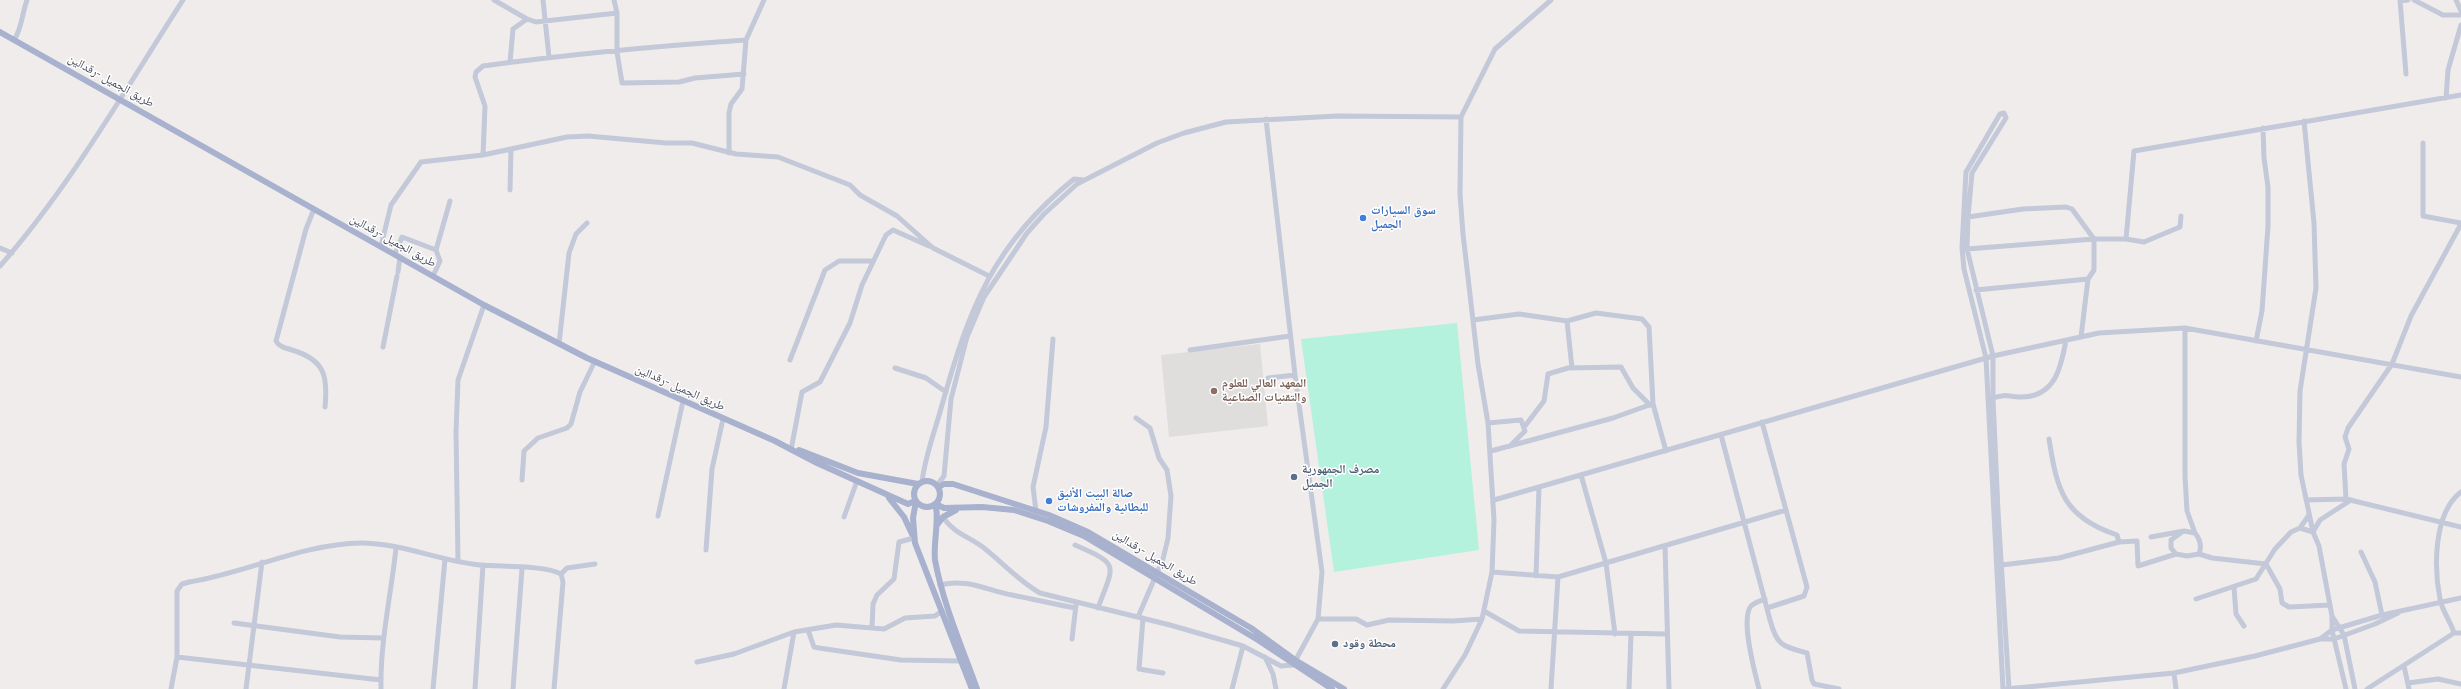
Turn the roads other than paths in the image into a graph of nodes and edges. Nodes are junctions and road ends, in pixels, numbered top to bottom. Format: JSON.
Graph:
{"nodes":[{"id":1,"x":27,"y":0,"type":"edge"},
{"id":2,"x":183,"y":0,"type":"edge"},
{"id":3,"x":494,"y":0,"type":"edge"},
{"id":4,"x":543,"y":0,"type":"edge"},
{"id":5,"x":614,"y":0,"type":"edge"},
{"id":6,"x":764,"y":0,"type":"edge"},
{"id":7,"x":1551,"y":0,"type":"edge"},
{"id":8,"x":2408,"y":0,"type":"edge"},
{"id":9,"x":2414,"y":0,"type":"edge"},
{"id":10,"x":2456,"y":0,"type":"edge"},
{"id":11,"x":2400,"y":1,"type":"edge"},
{"id":12,"x":2461,"y":11,"type":"edge"},
{"id":13,"x":617,"y":14,"type":"junction"},
{"id":14,"x":2461,"y":14,"type":"edge"},
{"id":15,"x":527,"y":19,"type":"junction"},
{"id":16,"x":545,"y":22,"type":"junction"},
{"id":17,"x":2461,"y":25,"type":"edge"},
{"id":18,"x":0,"y":32,"type":"edge"},
{"id":19,"x":14,"y":40,"type":"junction"},
{"id":20,"x":746,"y":40,"type":"junction"},
{"id":21,"x":617,"y":52,"type":"junction"},
{"id":22,"x":549,"y":57,"type":"junction"},
{"id":23,"x":510,"y":62,"type":"junction"},
{"id":24,"x":744,"y":74,"type":"junction"},
{"id":25,"x":2406,"y":74,"type":"dead end"},
{"id":26,"x":2461,"y":95,"type":"edge"},
{"id":27,"x":119,"y":98,"type":"junction"},
{"id":28,"x":2446,"y":98,"type":"junction"},
{"id":29,"x":1461,"y":117,"type":"junction"},
{"id":30,"x":1266,"y":119,"type":"junction"},
{"id":31,"x":2304,"y":121,"type":"junction"},
{"id":32,"x":2263,"y":128,"type":"junction"},
{"id":33,"x":2422,"y":144,"type":"dead end"},
{"id":34,"x":511,"y":150,"type":"junction"},
{"id":35,"x":729,"y":153,"type":"junction"},
{"id":36,"x":483,"y":155,"type":"junction"},
{"id":37,"x":1085,"y":180,"type":"junction"},
{"id":38,"x":510,"y":190,"type":"dead end"},
{"id":39,"x":450,"y":201,"type":"dead end"},
{"id":40,"x":314,"y":209,"type":"junction"},
{"id":41,"x":2181,"y":216,"type":"dead end"},
{"id":42,"x":1968,"y":217,"type":"junction"},
{"id":43,"x":587,"y":223,"type":"dead end"},
{"id":44,"x":2461,"y":223,"type":"edge"},
{"id":45,"x":2094,"y":239,"type":"junction"},
{"id":46,"x":2126,"y":239,"type":"junction"},
{"id":47,"x":381,"y":246,"type":"junction"},
{"id":48,"x":0,"y":248,"type":"edge"},
{"id":49,"x":933,"y":248,"type":"junction"},
{"id":50,"x":1967,"y":249,"type":"junction"},
{"id":51,"x":436,"y":250,"type":"junction"},
{"id":52,"x":12,"y":253,"type":"junction"},
{"id":53,"x":398,"y":256,"type":"junction"},
{"id":54,"x":873,"y":261,"type":"junction"},
{"id":55,"x":0,"y":266,"type":"edge"},
{"id":56,"x":433,"y":276,"type":"junction"},
{"id":57,"x":989,"y":276,"type":"junction"},
{"id":58,"x":2088,"y":279,"type":"junction"},
{"id":59,"x":1976,"y":290,"type":"junction"},
{"id":60,"x":484,"y":305,"type":"junction"},
{"id":61,"x":1473,"y":320,"type":"junction"},
{"id":62,"x":1567,"y":321,"type":"junction"},
{"id":63,"x":2185,"y":328,"type":"junction"},
{"id":64,"x":965,"y":336,"type":"junction"},
{"id":65,"x":1290,"y":336,"type":"junction"},
{"id":66,"x":2081,"y":337,"type":"junction"},
{"id":67,"x":1053,"y":339,"type":"dead end"},
{"id":68,"x":2066,"y":340,"type":"junction"},
{"id":69,"x":2256,"y":342,"type":"junction"},
{"id":70,"x":559,"y":344,"type":"junction"},
{"id":71,"x":384,"y":348,"type":"dead end"},
{"id":72,"x":1190,"y":350,"type":"dead end"},
{"id":73,"x":2307,"y":350,"type":"junction"},
{"id":74,"x":1993,"y":356,"type":"junction"},
{"id":75,"x":1986,"y":358,"type":"junction"},
{"id":76,"x":790,"y":360,"type":"dead end"},
{"id":77,"x":595,"y":361,"type":"junction"},
{"id":78,"x":2392,"y":364,"type":"junction"},
{"id":79,"x":895,"y":368,"type":"dead end"},
{"id":80,"x":1572,"y":368,"type":"junction"},
{"id":81,"x":1295,"y":375,"type":"junction"},
{"id":82,"x":2461,"y":377,"type":"edge"},
{"id":83,"x":1268,"y":378,"type":"dead end"},
{"id":84,"x":946,"y":392,"type":"junction"},
{"id":85,"x":1993,"y":398,"type":"junction"},
{"id":86,"x":683,"y":401,"type":"junction"},
{"id":87,"x":1652,"y":405,"type":"junction"},
{"id":88,"x":325,"y":407,"type":"dead end"},
{"id":89,"x":1136,"y":418,"type":"dead end"},
{"id":90,"x":723,"y":419,"type":"junction"},
{"id":91,"x":1762,"y":422,"type":"junction"},
{"id":92,"x":1488,"y":423,"type":"junction"},
{"id":93,"x":1525,"y":426,"type":"junction"},
{"id":94,"x":1721,"y":435,"type":"junction"},
{"id":95,"x":2049,"y":439,"type":"dead end"},
{"id":96,"x":1509,"y":446,"type":"junction"},
{"id":97,"x":790,"y":448,"type":"junction"},
{"id":98,"x":1491,"y":451,"type":"junction"},
{"id":99,"x":1666,"y":451,"type":"junction"},
{"id":100,"x":1580,"y":475,"type":"junction"},
{"id":101,"x":522,"y":480,"type":"dead end"},
{"id":102,"x":858,"y":482,"type":"junction"},
{"id":103,"x":920,"y":483,"type":"junction"},
{"id":104,"x":938,"y":486,"type":"junction"},
{"id":105,"x":1539,"y":487,"type":"junction"},
{"id":106,"x":2461,"y":492,"type":"edge"},
{"id":107,"x":887,"y":495,"type":"junction"},
{"id":108,"x":2348,"y":499,"type":"junction"},
{"id":109,"x":1494,"y":500,"type":"junction"},
{"id":110,"x":2306,"y":500,"type":"junction"},
{"id":111,"x":916,"y":501,"type":"junction"},
{"id":112,"x":936,"y":504,"type":"junction"},
{"id":113,"x":962,"y":508,"type":"junction"},
{"id":114,"x":1786,"y":510,"type":"junction"},
{"id":115,"x":1036,"y":511,"type":"junction"},
{"id":116,"x":2309,"y":515,"type":"junction"},
{"id":117,"x":658,"y":516,"type":"dead end"},
{"id":118,"x":844,"y":517,"type":"dead end"},
{"id":119,"x":943,"y":517,"type":"junction"},
{"id":120,"x":1745,"y":523,"type":"junction"},
{"id":121,"x":2442,"y":523,"type":"junction"},
{"id":122,"x":2461,"y":527,"type":"edge"},
{"id":123,"x":2300,"y":528,"type":"junction"},
{"id":124,"x":935,"y":530,"type":"junction"},
{"id":125,"x":2184,"y":531,"type":"junction"},
{"id":126,"x":2195,"y":532,"type":"junction"},
{"id":127,"x":2313,"y":532,"type":"junction"},
{"id":128,"x":2151,"y":537,"type":"dead end"},
{"id":129,"x":914,"y":541,"type":"junction"},
{"id":130,"x":2119,"y":542,"type":"junction"},
{"id":131,"x":1075,"y":545,"type":"dead end"},
{"id":132,"x":1665,"y":546,"type":"junction"},
{"id":133,"x":396,"y":548,"type":"junction"},
{"id":134,"x":706,"y":550,"type":"dead end"},
{"id":135,"x":2361,"y":552,"type":"dead end"},
{"id":136,"x":2176,"y":554,"type":"junction"},
{"id":137,"x":2199,"y":554,"type":"junction"},
{"id":138,"x":445,"y":559,"type":"junction"},
{"id":139,"x":262,"y":562,"type":"junction"},
{"id":140,"x":458,"y":562,"type":"junction"},
{"id":141,"x":1606,"y":563,"type":"junction"},
{"id":142,"x":595,"y":564,"type":"dead end"},
{"id":143,"x":2266,"y":564,"type":"junction"},
{"id":144,"x":483,"y":565,"type":"junction"},
{"id":145,"x":2002,"y":565,"type":"junction"},
{"id":146,"x":522,"y":569,"type":"junction"},
{"id":147,"x":1492,"y":572,"type":"junction"},
{"id":148,"x":561,"y":574,"type":"junction"},
{"id":149,"x":1155,"y":575,"type":"junction"},
{"id":150,"x":1536,"y":576,"type":"junction"},
{"id":151,"x":1558,"y":577,"type":"junction"},
{"id":152,"x":940,"y":585,"type":"junction"},
{"id":153,"x":2234,"y":587,"type":"junction"},
{"id":154,"x":2461,"y":598,"type":"edge"},
{"id":155,"x":1765,"y":599,"type":"junction"},
{"id":156,"x":2196,"y":599,"type":"dead end"},
{"id":157,"x":2440,"y":601,"type":"junction"},
{"id":158,"x":942,"y":602,"type":"junction"},
{"id":159,"x":1076,"y":605,"type":"junction"},
{"id":160,"x":2330,"y":605,"type":"junction"},
{"id":161,"x":1098,"y":608,"type":"junction"},
{"id":162,"x":1767,"y":608,"type":"junction"},
{"id":163,"x":942,"y":611,"type":"junction"},
{"id":164,"x":1484,"y":611,"type":"junction"},
{"id":165,"x":2398,"y":613,"type":"junction"},
{"id":166,"x":2382,"y":615,"type":"junction"},
{"id":167,"x":2332,"y":616,"type":"junction"},
{"id":168,"x":1140,"y":617,"type":"junction"},
{"id":169,"x":1318,"y":619,"type":"junction"},
{"id":170,"x":1482,"y":619,"type":"junction"},
{"id":171,"x":234,"y":623,"type":"dead end"},
{"id":172,"x":255,"y":626,"type":"junction"},
{"id":173,"x":2244,"y":626,"type":"dead end"},
{"id":174,"x":2340,"y":627,"type":"junction"},
{"id":175,"x":872,"y":628,"type":"junction"},
{"id":176,"x":808,"y":630,"type":"junction"},
{"id":177,"x":2332,"y":630,"type":"junction"},
{"id":178,"x":794,"y":632,"type":"junction"},
{"id":179,"x":1555,"y":633,"type":"junction"},
{"id":180,"x":1615,"y":634,"type":"junction"},
{"id":181,"x":1631,"y":634,"type":"junction"},
{"id":182,"x":1666,"y":634,"type":"junction"},
{"id":183,"x":2454,"y":634,"type":"junction"},
{"id":184,"x":2461,"y":634,"type":"edge"},
{"id":185,"x":2344,"y":635,"type":"junction"},
{"id":186,"x":383,"y":638,"type":"junction"},
{"id":187,"x":1072,"y":639,"type":"dead end"},
{"id":188,"x":2334,"y":639,"type":"junction"},
{"id":189,"x":2320,"y":640,"type":"junction"},
{"id":190,"x":1243,"y":646,"type":"junction"},
{"id":191,"x":177,"y":657,"type":"junction"},
{"id":192,"x":1265,"y":657,"type":"junction"},
{"id":193,"x":961,"y":661,"type":"junction"},
{"id":194,"x":697,"y":662,"type":"dead end"},
{"id":195,"x":1294,"y":662,"type":"junction"},
{"id":196,"x":249,"y":665,"type":"junction"},
{"id":197,"x":2404,"y":666,"type":"junction"},
{"id":198,"x":1163,"y":673,"type":"dead end"},
{"id":199,"x":2174,"y":673,"type":"junction"},
{"id":200,"x":381,"y":680,"type":"junction"},
{"id":201,"x":2461,"y":684,"type":"edge"},
{"id":202,"x":2408,"y":686,"type":"edge"},
{"id":203,"x":171,"y":689,"type":"edge"},
{"id":204,"x":246,"y":689,"type":"edge"},
{"id":205,"x":381,"y":689,"type":"edge"},
{"id":206,"x":433,"y":689,"type":"edge"},
{"id":207,"x":475,"y":689,"type":"edge"},
{"id":208,"x":513,"y":689,"type":"edge"},
{"id":209,"x":554,"y":689,"type":"edge"},
{"id":210,"x":784,"y":689,"type":"edge"},
{"id":211,"x":972,"y":689,"type":"edge"},
{"id":212,"x":977,"y":689,"type":"edge"},
{"id":213,"x":1232,"y":689,"type":"edge"},
{"id":214,"x":1276,"y":689,"type":"edge"},
{"id":215,"x":1332,"y":689,"type":"edge"},
{"id":216,"x":1344,"y":689,"type":"edge"},
{"id":217,"x":1443,"y":689,"type":"edge"},
{"id":218,"x":1551,"y":689,"type":"edge"},
{"id":219,"x":1629,"y":689,"type":"edge"},
{"id":220,"x":1669,"y":689,"type":"edge"},
{"id":221,"x":1759,"y":689,"type":"edge"},
{"id":222,"x":1840,"y":689,"type":"edge"},
{"id":223,"x":2003,"y":689,"type":"edge"},
{"id":224,"x":2009,"y":689,"type":"edge"},
{"id":225,"x":2176,"y":689,"type":"edge"},
{"id":226,"x":2346,"y":689,"type":"edge"},
{"id":227,"x":2355,"y":689,"type":"edge"},
{"id":228,"x":2367,"y":689,"type":"edge"}],
"edges":[{"from":1,"to":19,"type":"street"},
{"from":2,"to":27,"type":"street"},
{"from":3,"to":15,"type":"street"},
{"from":4,"to":16,"type":"street"},
{"from":5,"to":13,"type":"street"},
{"from":6,"to":20,"type":"street"},
{"from":7,"to":29,"type":"street"},
{"from":8,"to":11,"type":"street"},
{"from":9,"to":14,"type":"street"},
{"from":10,"to":12,"type":"street"},
{"from":11,"to":25,"type":"street"},
{"from":13,"to":16,"type":"street"},
{"from":13,"to":21,"type":"street"},
{"from":15,"to":16,"type":"street"},
{"from":15,"to":23,"type":"street"},
{"from":16,"to":22,"type":"street"},
{"from":17,"to":28,"type":"street"},
{"from":18,"to":19,"type":"main road","name":"طريق الجميل -رقدالين"},
{"from":19,"to":27,"type":"main road","name":"طريق الجميل -رقدالين"},
{"from":20,"to":21,"type":"street"},
{"from":20,"to":24,"type":"street"},
{"from":21,"to":22,"type":"street"},
{"from":21,"to":24,"type":"street"},
{"from":22,"to":23,"type":"street"},
{"from":23,"to":36,"type":"street"},
{"from":24,"to":35,"type":"street"},
{"from":26,"to":28,"type":"street"},
{"from":27,"to":40,"type":"main road","name":"طريق الجميل -رقدالين"},
{"from":27,"to":52,"type":"street"},
{"from":28,"to":31,"type":"street"},
{"from":29,"to":30,"type":"street"},
{"from":29,"to":61,"type":"street"},
{"from":30,"to":37,"type":"street"},
{"from":30,"to":65,"type":"street"},
{"from":31,"to":32,"type":"street"},
{"from":31,"to":73,"type":"street"},
{"from":32,"to":46,"type":"street"},
{"from":32,"to":69,"type":"street"},
{"from":33,"to":44,"type":"street"},
{"from":34,"to":35,"type":"street"},
{"from":34,"to":36,"type":"street"},
{"from":34,"to":38,"type":"street"},
{"from":35,"to":49,"type":"street"},
{"from":36,"to":47,"type":"street"},
{"from":37,"to":57,"type":"street"},
{"from":37,"to":64,"type":"street"},
{"from":39,"to":51,"type":"street"},
{"from":40,"to":47,"type":"main road","name":"طريق الجميل -رقدالين"},
{"from":40,"to":88,"type":"street"},
{"from":41,"to":46,"type":"street"},
{"from":42,"to":45,"type":"street"},
{"from":42,"to":50,"type":"street"},
{"from":42,"to":75,"type":"street"},
{"from":43,"to":70,"type":"street"},
{"from":44,"to":78,"type":"street"},
{"from":45,"to":46,"type":"street"},
{"from":45,"to":50,"type":"street"},
{"from":45,"to":58,"type":"street"},
{"from":47,"to":53,"type":"main road","name":"طريق الجميل -رقدالين"},
{"from":48,"to":52,"type":"street"},
{"from":49,"to":54,"type":"street"},
{"from":49,"to":57,"type":"street"},
{"from":50,"to":59,"type":"street"},
{"from":51,"to":53,"type":"street"},
{"from":51,"to":56,"type":"street"},
{"from":52,"to":55,"type":"street"},
{"from":53,"to":56,"type":"main road","name":"طريق الجميل -رقدالين"},
{"from":53,"to":71,"type":"street"},
{"from":54,"to":76,"type":"street"},
{"from":54,"to":97,"type":"street"},
{"from":56,"to":60,"type":"main road","name":"طريق الجميل -رقدالين"},
{"from":57,"to":64,"type":"street"},
{"from":58,"to":59,"type":"street"},
{"from":58,"to":66,"type":"street"},
{"from":59,"to":74,"type":"street"},
{"from":60,"to":70,"type":"main road","name":"طريق الجميل -رقدالين"},
{"from":60,"to":140,"type":"street"},
{"from":61,"to":62,"type":"street"},
{"from":61,"to":92,"type":"street"},
{"from":62,"to":80,"type":"street"},
{"from":62,"to":87,"type":"street"},
{"from":63,"to":66,"type":"street"},
{"from":63,"to":69,"type":"street"},
{"from":63,"to":126,"type":"street"},
{"from":64,"to":84,"type":"street"},
{"from":64,"to":104,"type":"street"},
{"from":65,"to":72,"type":"street"},
{"from":65,"to":81,"type":"street"},
{"from":66,"to":68,"type":"street"},
{"from":67,"to":115,"type":"street"},
{"from":68,"to":74,"type":"street"},
{"from":68,"to":85,"type":"street"},
{"from":69,"to":73,"type":"street"},
{"from":70,"to":77,"type":"main road","name":"طريق الجميل -رقدالين"},
{"from":73,"to":78,"type":"street"},
{"from":73,"to":110,"type":"street"},
{"from":74,"to":75,"type":"street"},
{"from":74,"to":85,"type":"street"},
{"from":75,"to":91,"type":"street"},
{"from":75,"to":223,"type":"street"},
{"from":77,"to":86,"type":"main road","name":"طريق الجميل -رقدالين"},
{"from":77,"to":101,"type":"street"},
{"from":78,"to":82,"type":"street"},
{"from":78,"to":108,"type":"street"},
{"from":79,"to":84,"type":"street"},
{"from":80,"to":87,"type":"street"},
{"from":80,"to":93,"type":"street"},
{"from":81,"to":83,"type":"street"},
{"from":81,"to":169,"type":"street"},
{"from":84,"to":103,"type":"street"},
{"from":85,"to":145,"type":"street"},
{"from":86,"to":90,"type":"main road","name":"طريق الجميل -رقدالين"},
{"from":86,"to":117,"type":"street"},
{"from":87,"to":96,"type":"street"},
{"from":87,"to":99,"type":"street"},
{"from":89,"to":149,"type":"street"},
{"from":90,"to":97,"type":"main road","name":"طريق الجميل -رقدالين"},
{"from":90,"to":134,"type":"street"},
{"from":91,"to":94,"type":"street"},
{"from":91,"to":114,"type":"street"},
{"from":92,"to":93,"type":"street"},
{"from":92,"to":98,"type":"street"},
{"from":93,"to":96,"type":"street"},
{"from":94,"to":99,"type":"street"},
{"from":94,"to":120,"type":"street"},
{"from":95,"to":130,"type":"street"},
{"from":96,"to":98,"type":"street"},
{"from":97,"to":102,"type":"main road"},
{"from":97,"to":103,"type":"main road"},
{"from":98,"to":109,"type":"street"},
{"from":99,"to":100,"type":"street"},
{"from":100,"to":105,"type":"street"},
{"from":100,"to":141,"type":"street"},
{"from":102,"to":107,"type":"main road"},
{"from":102,"to":118,"type":"street"},
{"from":103,"to":104,"type":"main road"},
{"from":103,"to":111,"type":"main road"},
{"from":104,"to":112,"type":"main road"},
{"from":104,"to":115,"type":"main road","name":"طريق الجميل -رقدالين"},
{"from":105,"to":109,"type":"street"},
{"from":105,"to":150,"type":"street"},
{"from":106,"to":121,"type":"street"},
{"from":107,"to":111,"type":"main road"},
{"from":107,"to":129,"type":"main road"},
{"from":108,"to":110,"type":"street"},
{"from":108,"to":121,"type":"street"},
{"from":108,"to":127,"type":"street"},
{"from":109,"to":147,"type":"street"},
{"from":110,"to":116,"type":"street"},
{"from":111,"to":112,"type":"main road"},
{"from":111,"to":129,"type":"main road"},
{"from":112,"to":113,"type":"main road","name":"طريق الجميل -رقدالين"},
{"from":112,"to":124,"type":"main road"},
{"from":113,"to":119,"type":"main road"},
{"from":113,"to":149,"type":"main road","name":"طريق الجميل -رقدالين"},
{"from":114,"to":120,"type":"street"},
{"from":114,"to":162,"type":"street"},
{"from":115,"to":149,"type":"main road","name":"طريق الجميل -رقدالين"},
{"from":116,"to":123,"type":"street"},
{"from":116,"to":127,"type":"street"},
{"from":119,"to":124,"type":"main road"},
{"from":119,"to":159,"type":"street"},
{"from":120,"to":132,"type":"street"},
{"from":120,"to":155,"type":"street"},
{"from":121,"to":122,"type":"street"},
{"from":121,"to":157,"type":"street"},
{"from":123,"to":127,"type":"street"},
{"from":123,"to":143,"type":"street"},
{"from":124,"to":152,"type":"main road"},
{"from":125,"to":126,"type":"street"},
{"from":125,"to":128,"type":"street"},
{"from":125,"to":136,"type":"street"},
{"from":126,"to":137,"type":"street"},
{"from":127,"to":160,"type":"street"},
{"from":129,"to":158,"type":"main road"},
{"from":129,"to":175,"type":"street"},
{"from":130,"to":136,"type":"street"},
{"from":130,"to":145,"type":"street"},
{"from":131,"to":161,"type":"street"},
{"from":132,"to":141,"type":"street"},
{"from":132,"to":182,"type":"street"},
{"from":133,"to":138,"type":"street"},
{"from":133,"to":139,"type":"street"},
{"from":133,"to":186,"type":"street"},
{"from":135,"to":166,"type":"street"},
{"from":136,"to":137,"type":"street"},
{"from":137,"to":143,"type":"street"},
{"from":138,"to":140,"type":"street"},
{"from":138,"to":206,"type":"street"},
{"from":139,"to":172,"type":"street"},
{"from":139,"to":191,"type":"street"},
{"from":140,"to":144,"type":"street"},
{"from":141,"to":151,"type":"street"},
{"from":141,"to":180,"type":"street"},
{"from":142,"to":148,"type":"street"},
{"from":143,"to":153,"type":"street"},
{"from":143,"to":160,"type":"street"},
{"from":144,"to":146,"type":"street"},
{"from":144,"to":207,"type":"street"},
{"from":145,"to":224,"type":"street"},
{"from":146,"to":148,"type":"street"},
{"from":146,"to":208,"type":"street"},
{"from":147,"to":150,"type":"street"},
{"from":147,"to":164,"type":"street"},
{"from":148,"to":209,"type":"street"},
{"from":149,"to":168,"type":"street"},
{"from":149,"to":195,"type":"main road","name":"طريق الجميل -رقدالين"},
{"from":150,"to":151,"type":"street"},
{"from":151,"to":179,"type":"street"},
{"from":152,"to":158,"type":"main road"},
{"from":152,"to":159,"type":"street"},
{"from":153,"to":156,"type":"street"},
{"from":153,"to":173,"type":"street"},
{"from":154,"to":157,"type":"street"},
{"from":155,"to":162,"type":"street"},
{"from":155,"to":221,"type":"street"},
{"from":157,"to":165,"type":"street"},
{"from":157,"to":183,"type":"street"},
{"from":158,"to":163,"type":"main road"},
{"from":158,"to":212,"type":"main road"},
{"from":159,"to":161,"type":"street"},
{"from":159,"to":187,"type":"street"},
{"from":160,"to":167,"type":"street"},
{"from":161,"to":168,"type":"street"},
{"from":162,"to":222,"type":"street"},
{"from":163,"to":175,"type":"street"},
{"from":163,"to":193,"type":"main road"},
{"from":164,"to":170,"type":"street"},
{"from":164,"to":179,"type":"street"},
{"from":165,"to":166,"type":"street"},
{"from":165,"to":185,"type":"street"},
{"from":166,"to":174,"type":"street"},
{"from":167,"to":174,"type":"street"},
{"from":167,"to":177,"type":"street"},
{"from":168,"to":190,"type":"street"},
{"from":168,"to":198,"type":"street"},
{"from":169,"to":170,"type":"street"},
{"from":169,"to":195,"type":"street"},
{"from":170,"to":217,"type":"street"},
{"from":171,"to":172,"type":"street"},
{"from":172,"to":186,"type":"street"},
{"from":172,"to":196,"type":"street"},
{"from":174,"to":177,"type":"street"},
{"from":174,"to":185,"type":"street"},
{"from":175,"to":176,"type":"street"},
{"from":176,"to":178,"type":"street"},
{"from":176,"to":193,"type":"street"},
{"from":177,"to":188,"type":"street"},
{"from":177,"to":189,"type":"street"},
{"from":178,"to":194,"type":"street"},
{"from":178,"to":210,"type":"street"},
{"from":179,"to":180,"type":"street"},
{"from":179,"to":218,"type":"street"},
{"from":180,"to":181,"type":"street"},
{"from":181,"to":182,"type":"street"},
{"from":181,"to":219,"type":"street"},
{"from":182,"to":220,"type":"street"},
{"from":183,"to":184,"type":"street"},
{"from":183,"to":197,"type":"street"},
{"from":185,"to":188,"type":"street"},
{"from":185,"to":227,"type":"street"},
{"from":186,"to":200,"type":"street"},
{"from":188,"to":189,"type":"street"},
{"from":188,"to":226,"type":"street"},
{"from":189,"to":199,"type":"street"},
{"from":190,"to":192,"type":"street"},
{"from":190,"to":213,"type":"street"},
{"from":191,"to":196,"type":"street"},
{"from":191,"to":203,"type":"street"},
{"from":192,"to":195,"type":"street"},
{"from":192,"to":214,"type":"street"},
{"from":193,"to":211,"type":"main road"},
{"from":195,"to":215,"type":"main road","name":"طريق الجميل -رقدالين"},
{"from":195,"to":216,"type":"main road","name":"طريق الجميل -رقدالين"},
{"from":196,"to":200,"type":"street"},
{"from":196,"to":204,"type":"street"},
{"from":197,"to":202,"type":"street"},
{"from":197,"to":228,"type":"street"},
{"from":199,"to":224,"type":"street"},
{"from":199,"to":225,"type":"street"},
{"from":200,"to":205,"type":"street"},
{"from":201,"to":202,"type":"street"},
{"from":223,"to":224,"type":"street"}]}
